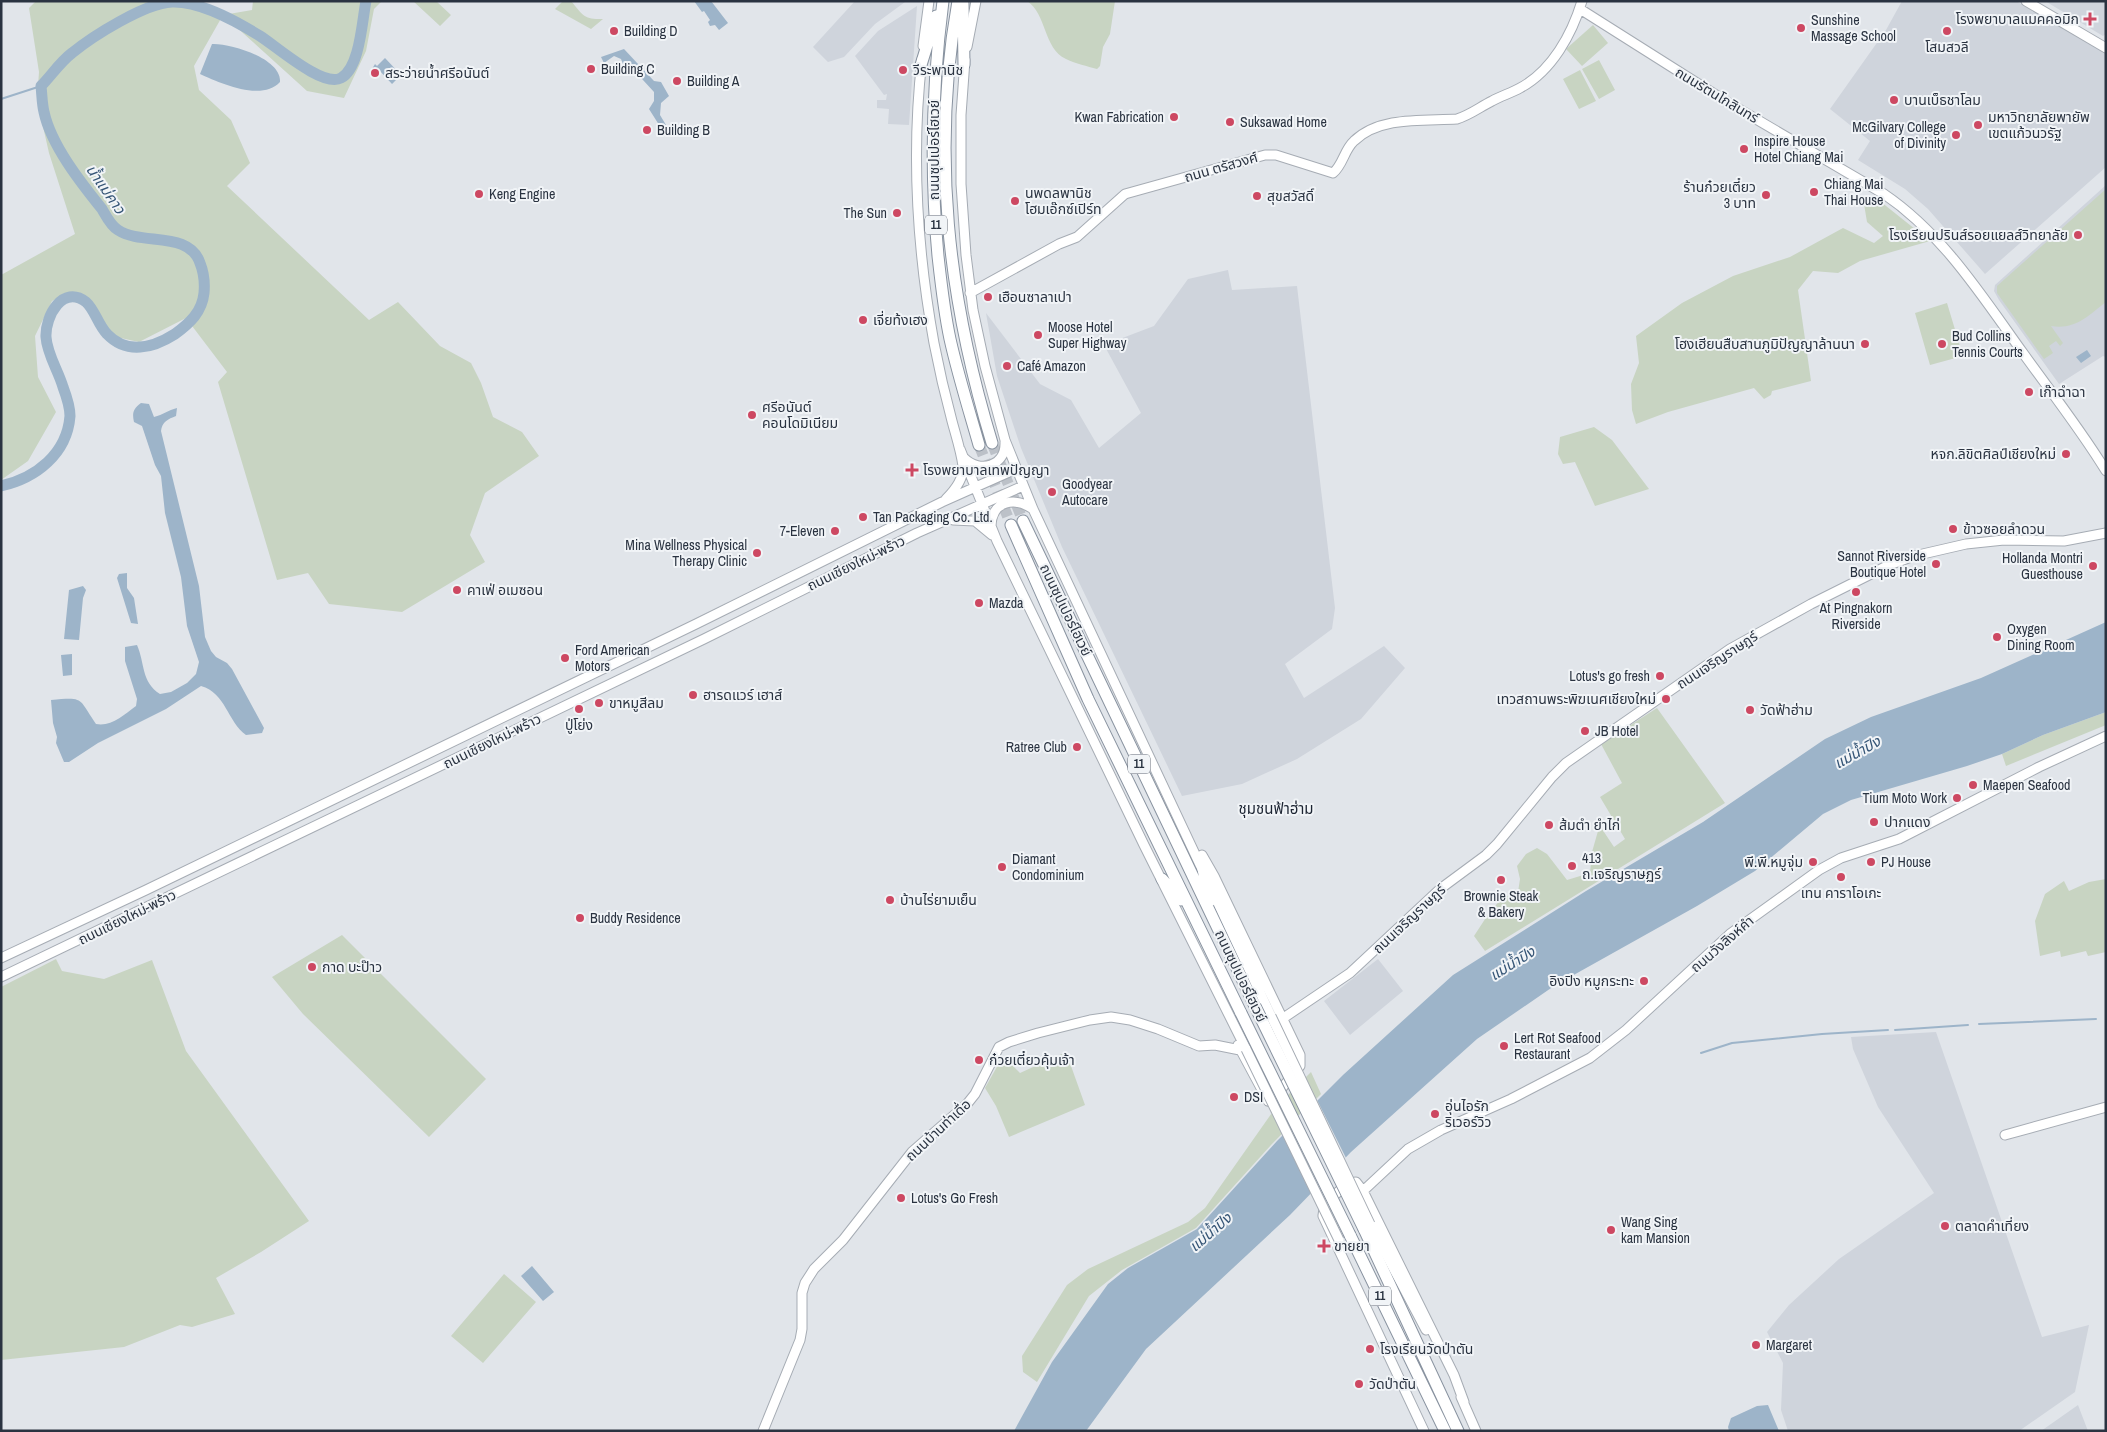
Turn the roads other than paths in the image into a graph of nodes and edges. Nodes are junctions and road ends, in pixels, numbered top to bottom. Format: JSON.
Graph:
{"nodes":[{"id":1,"x":929,"y":1,"type":"edge"},
{"id":2,"x":942,"y":1,"type":"edge"},
{"id":3,"x":958,"y":1,"type":"edge"},
{"id":4,"x":963,"y":1,"type":"edge"},
{"id":5,"x":976,"y":1,"type":"edge"},
{"id":6,"x":2026,"y":1,"type":"edge"},
{"id":7,"x":1581,"y":5,"type":"edge"},
{"id":8,"x":1592,"y":17,"type":"junction"},
{"id":9,"x":1570,"y":30,"type":"junction"},
{"id":10,"x":2106,"y":48,"type":"edge"},
{"id":11,"x":921,"y":65,"type":"junction"},
{"id":12,"x":964,"y":66,"type":"junction"},
{"id":13,"x":970,"y":293,"type":"junction"},
{"id":14,"x":1005,"y":440,"type":"junction"},
{"id":15,"x":992,"y":444,"type":"tunnel mouth"},
{"id":16,"x":979,"y":445,"type":"tunnel mouth"},
{"id":17,"x":961,"y":452,"type":"junction"},
{"id":18,"x":1016,"y":469,"type":"junction"},
{"id":19,"x":2106,"y":471,"type":"edge"},
{"id":20,"x":1023,"y":486,"type":"junction"},
{"id":21,"x":974,"y":488,"type":"junction"},
{"id":22,"x":942,"y":502,"type":"junction"},
{"id":23,"x":981,"y":504,"type":"junction"},
{"id":24,"x":1033,"y":509,"type":"junction"},
{"id":25,"x":946,"y":521,"type":"junction"},
{"id":26,"x":1023,"y":521,"type":"tunnel mouth"},
{"id":27,"x":1011,"y":525,"type":"tunnel mouth"},
{"id":28,"x":991,"y":529,"type":"junction"},
{"id":29,"x":2106,"y":533,"type":"edge"},
{"id":30,"x":997,"y":541,"type":"junction"},
{"id":31,"x":696,"y":624,"type":"junction"},
{"id":32,"x":704,"y":638,"type":"junction"},
{"id":33,"x":2106,"y":736,"type":"edge"},
{"id":34,"x":1187,"y":834,"type":"junction"},
{"id":35,"x":1144,"y":845,"type":"junction"},
{"id":36,"x":1203,"y":868,"type":"junction"},
{"id":37,"x":1162,"y":879,"type":"junction"},
{"id":38,"x":146,"y":890,"type":"junction"},
{"id":39,"x":155,"y":903,"type":"junction"},
{"id":40,"x":1190,"y":911,"type":"junction"},
{"id":41,"x":1215,"y":922,"type":"junction"},
{"id":42,"x":1,"y":958,"type":"edge"},
{"id":43,"x":1,"y":977,"type":"edge"},
{"id":44,"x":1282,"y":1018,"type":"junction"},
{"id":45,"x":1235,"y":1039,"type":"junction"},
{"id":46,"x":1215,"y":1045,"type":"junction"},
{"id":47,"x":1243,"y":1049,"type":"junction"},
{"id":48,"x":2106,"y":1107,"type":"edge"},
{"id":49,"x":2005,"y":1135,"type":"dead end"},
{"id":50,"x":1364,"y":1191,"type":"junction"},
{"id":51,"x":1367,"y":1226,"type":"junction"},
{"id":52,"x":1464,"y":1402,"type":"junction"},
{"id":53,"x":763,"y":1431,"type":"edge"},
{"id":54,"x":1424,"y":1431,"type":"edge"},
{"id":55,"x":1428,"y":1431,"type":"edge"},
{"id":56,"x":1445,"y":1431,"type":"edge"},
{"id":57,"x":1458,"y":1431,"type":"edge"},
{"id":58,"x":1476,"y":1431,"type":"edge"}],
"edges":[{"from":1,"to":11,"type":"main road"},
{"from":2,"to":11,"type":"highway"},
{"from":2,"to":16,"type":"highway","name":"ถนนซุปเปอร์ไฮเวย์","number":"11"},
{"from":3,"to":15,"type":"highway","name":"ถนนซุปเปอร์ไฮเวย์","number":"11"},
{"from":4,"to":12,"type":"highway"},
{"from":5,"to":12,"type":"main road"},
{"from":6,"to":10,"type":"main road"},
{"from":7,"to":8,"type":"main road","name":"ถนนรัตนโกสินทร์"},
{"from":7,"to":9,"type":"main road","name":"ถนน ตรัสวงศ์"},
{"from":8,"to":9,"type":"main road"},
{"from":8,"to":19,"type":"main road","name":"ถนนรัตนโกสินทร์"},
{"from":9,"to":13,"type":"main road","name":"ถนน ตรัสวงศ์"},
{"from":11,"to":17,"type":"main road"},
{"from":12,"to":13,"type":"main road"},
{"from":13,"to":14,"type":"main road"},
{"from":14,"to":17,"type":"main road"},
{"from":14,"to":18,"type":"main road"},
{"from":17,"to":21,"type":"main road"},
{"from":17,"to":22,"type":"main road"},
{"from":18,"to":20,"type":"main road"},
{"from":18,"to":21,"type":"main road","name":"ถนนเชียงใหม่-พร้าว"},
{"from":20,"to":23,"type":"main road","name":"ถนนเชียงใหม่-พร้าว"},
{"from":20,"to":24,"type":"main road"},
{"from":21,"to":22,"type":"main road","name":"ถนนเชียงใหม่-พร้าว"},
{"from":21,"to":23,"type":"main road"},
{"from":22,"to":31,"type":"main road","name":"ถนนเชียงใหม่-พร้าว"},
{"from":23,"to":25,"type":"main road","name":"ถนนเชียงใหม่-พร้าว"},
{"from":23,"to":28,"type":"main road"},
{"from":24,"to":28,"type":"main road"},
{"from":24,"to":34,"type":"main road"},
{"from":25,"to":30,"type":"main road"},
{"from":25,"to":32,"type":"main road","name":"ถนนเชียงใหม่-พร้าว"},
{"from":26,"to":41,"type":"highway","name":"ถนนซุปเปอร์ไฮเวย์","number":"11"},
{"from":27,"to":40,"type":"highway","name":"ถนนซุปเปอร์ไฮเวย์","number":"11"},
{"from":28,"to":30,"type":"main road"},
{"from":29,"to":44,"type":"main road","name":"ถนนเจริญราษฎร์"},
{"from":30,"to":35,"type":"main road"},
{"from":31,"to":32,"type":"main road"},
{"from":31,"to":38,"type":"main road","name":"ถนนเชียงใหม่-พร้าว"},
{"from":32,"to":39,"type":"main road","name":"ถนนเชียงใหม่-พร้าว"},
{"from":33,"to":50,"type":"main road","name":"ถนนวังสิงห์คำ"},
{"from":34,"to":36,"type":"main road"},
{"from":34,"to":44,"type":"main road"},
{"from":35,"to":37,"type":"main road"},
{"from":35,"to":45,"type":"main road"},
{"from":36,"to":41,"type":"highway"},
{"from":36,"to":51,"type":"main road","bridge":true},
{"from":37,"to":40,"type":"highway"},
{"from":37,"to":47,"type":"main road"},
{"from":38,"to":39,"type":"main road"},
{"from":38,"to":42,"type":"main road","name":"ถนนเชียงใหม่-พร้าว"},
{"from":39,"to":43,"type":"main road","name":"ถนนเชียงใหม่-พร้าว"},
{"from":40,"to":56,"type":"highway","name":"ถนนซุปเปอร์ไฮเวย์","number":"11","bridge":true},
{"from":41,"to":51,"type":"highway","name":"ถนนซุปเปอร์ไฮเวย์","number":"11","bridge":true},
{"from":44,"to":47,"type":"main road"},
{"from":45,"to":46,"type":"main road","name":"ถนนบ้านท่าเดื่อ"},
{"from":45,"to":47,"type":"main road"},
{"from":46,"to":47,"type":"main road","name":"ถนนบ้านท่าเดื่อ"},
{"from":46,"to":53,"type":"main road","name":"ถนนบ้านท่าเดื่อ"},
{"from":47,"to":55,"type":"main road","bridge":true},
{"from":48,"to":49,"type":"main road"},
{"from":50,"to":52,"type":"main road"},
{"from":50,"to":54,"type":"main road"},
{"from":51,"to":52,"type":"main road"},
{"from":51,"to":57,"type":"highway","name":"ถนนซุปเปอร์ไฮเวย์","number":"11"},
{"from":52,"to":58,"type":"main road"}]}
